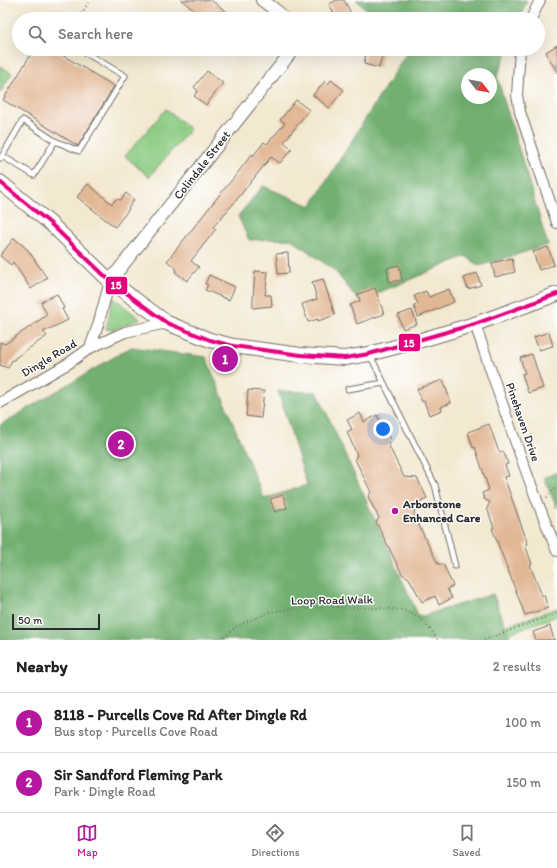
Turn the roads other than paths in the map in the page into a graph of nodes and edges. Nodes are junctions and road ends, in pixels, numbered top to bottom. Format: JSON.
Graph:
{"nodes":[{"id":1,"x":262,"y":0,"type":"edge"},
{"id":2,"x":540,"y":0,"type":"edge"},
{"id":3,"x":278,"y":12,"type":"edge"},
{"id":4,"x":534,"y":12,"type":"edge"},
{"id":5,"x":91,"y":56,"type":"edge"},
{"id":6,"x":287,"y":56,"type":"edge"},
{"id":7,"x":518,"y":56,"type":"edge"},
{"id":8,"x":55,"y":141,"type":"junction"},
{"id":9,"x":1,"y":158,"type":"edge"},
{"id":10,"x":0,"y":182,"type":"edge"},
{"id":11,"x":557,"y":223,"type":"edge"},
{"id":12,"x":110,"y":281,"type":"junction"},
{"id":13,"x":557,"y":294,"type":"edge"},
{"id":14,"x":167,"y":323,"type":"junction"},
{"id":15,"x":475,"y":324,"type":"junction"},
{"id":16,"x":90,"y":348,"type":"junction"},
{"id":17,"x":369,"y":354,"type":"junction"},
{"id":18,"x":384,"y":383,"type":"junction"},
{"id":19,"x":348,"y":389,"type":"dead end"},
{"id":20,"x":0,"y":403,"type":"edge"},
{"id":21,"x":557,"y":551,"type":"edge"},
{"id":22,"x":455,"y":566,"type":"dead end"}],
"edges":[{"from":1,"to":3,"type":"street"},
{"from":2,"to":4,"type":"street"},
{"from":5,"to":8,"type":"lane"},
{"from":6,"to":12,"type":"street","name":"Colindale Street"},
{"from":7,"to":11,"type":"street"},
{"from":8,"to":9,"type":"lane"},
{"from":8,"to":9,"type":"lane"},
{"from":10,"to":12,"type":"main road"},
{"from":12,"to":14,"type":"main road"},
{"from":12,"to":16,"type":"street","name":"Dingle Road"},
{"from":13,"to":15,"type":"main road"},
{"from":14,"to":16,"type":"street","name":"Dingle Road"},
{"from":14,"to":17,"type":"main road"},
{"from":15,"to":17,"type":"main road"},
{"from":15,"to":21,"type":"street","name":"Pinehaven Drive"},
{"from":16,"to":20,"type":"street","name":"Dingle Road"},
{"from":17,"to":18,"type":"lane"},
{"from":18,"to":19,"type":"lane"},
{"from":18,"to":22,"type":"lane"}]}
